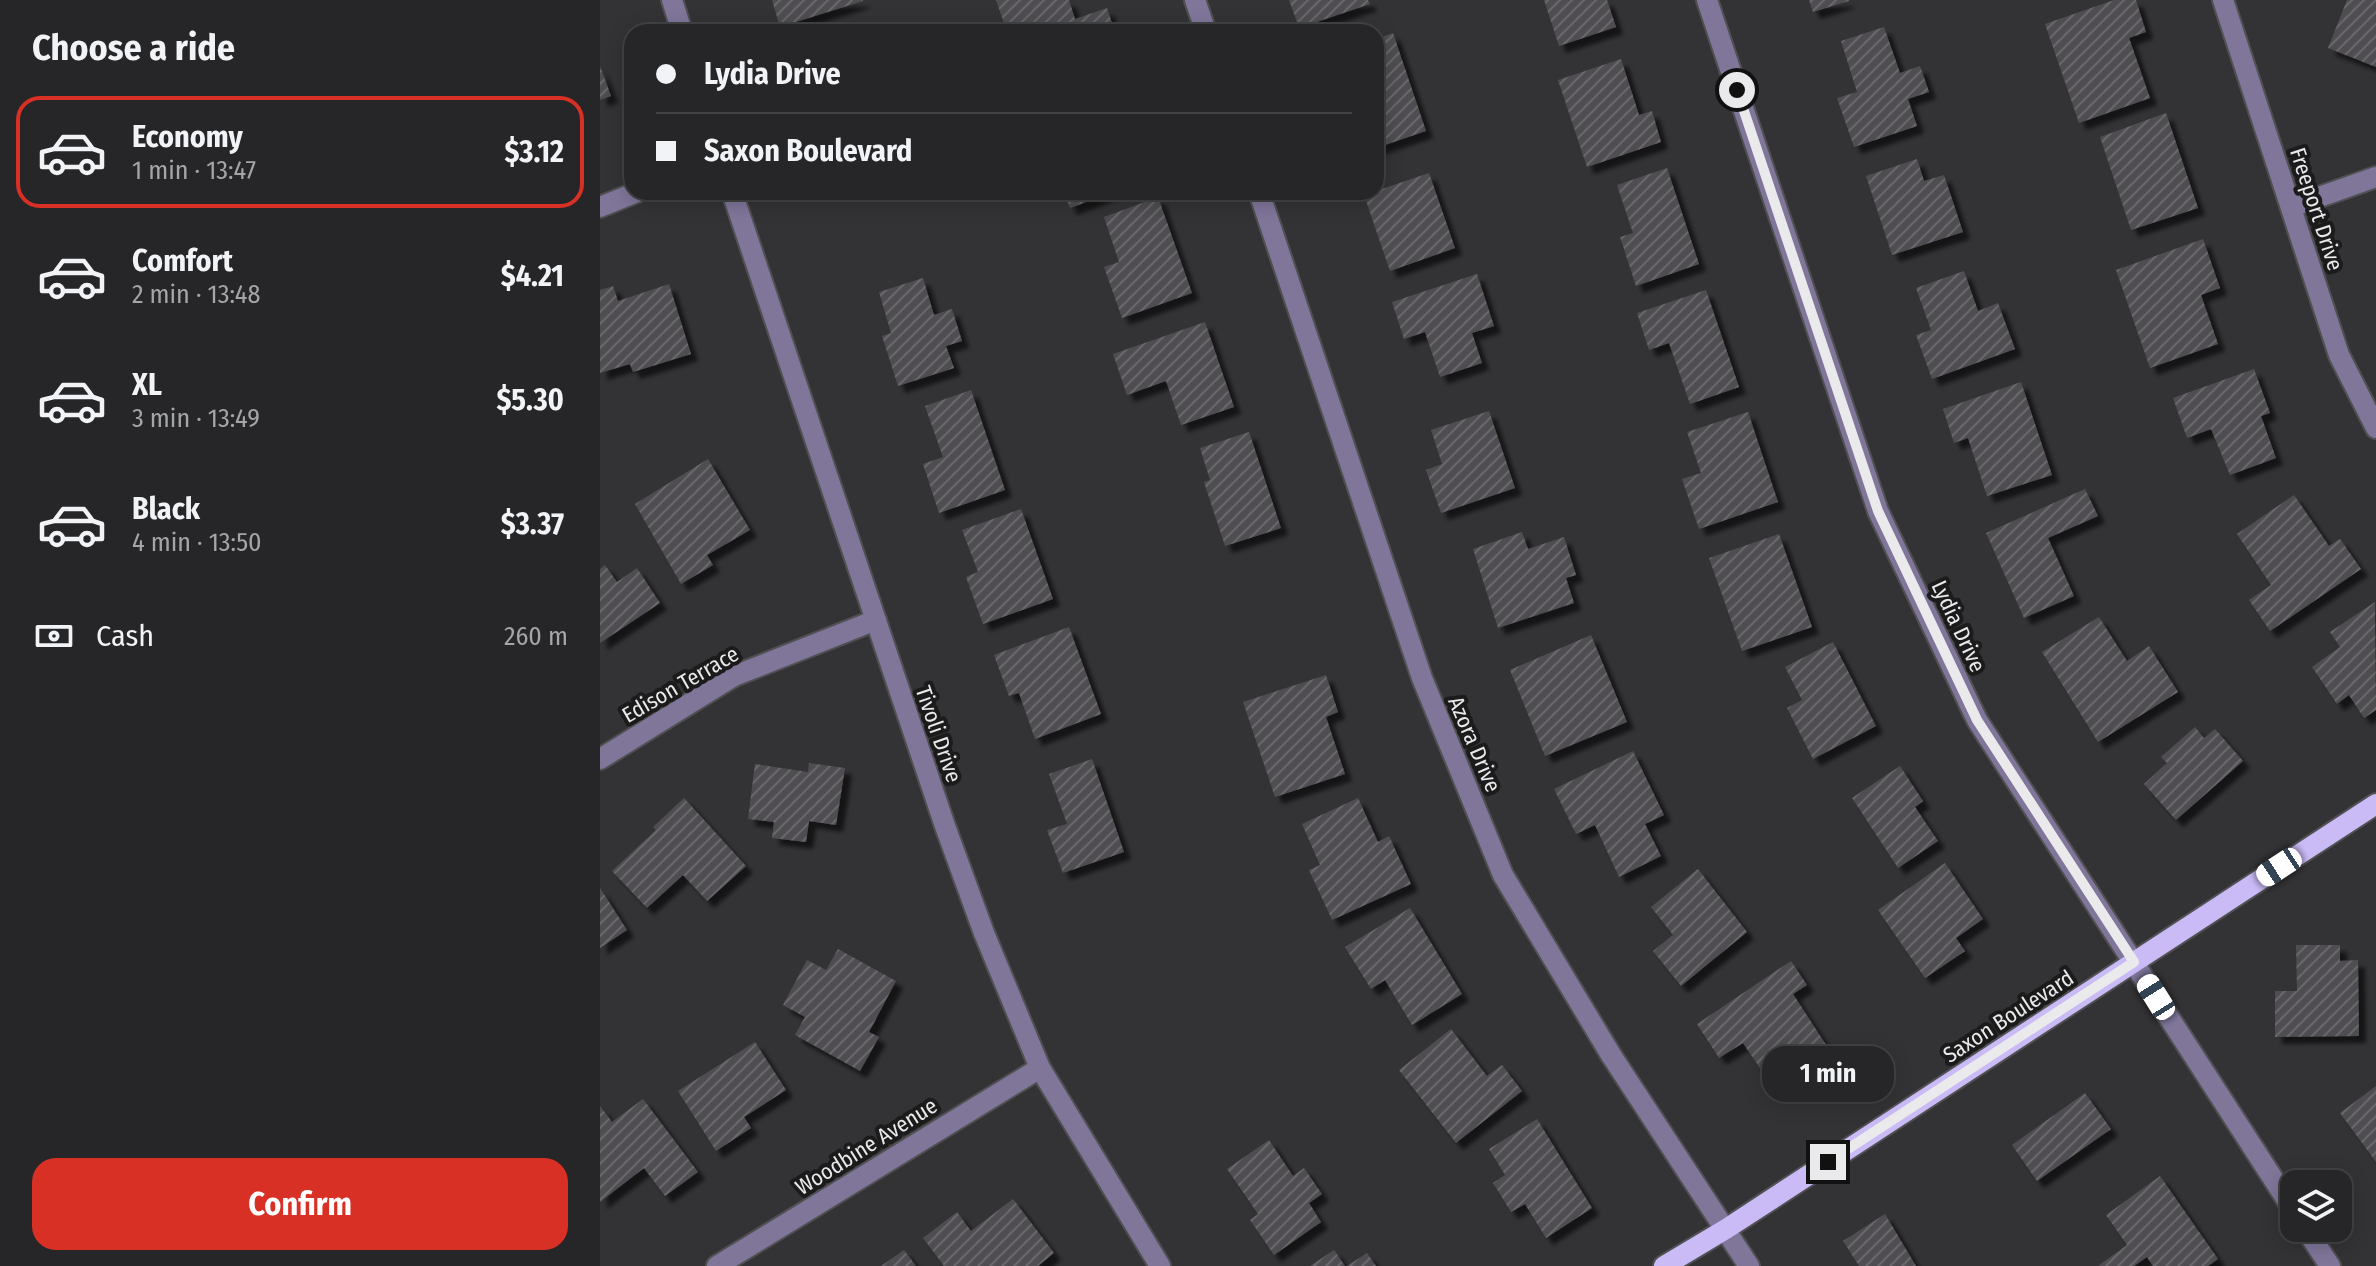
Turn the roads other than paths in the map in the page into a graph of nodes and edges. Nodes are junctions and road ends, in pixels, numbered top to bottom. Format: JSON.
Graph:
{"nodes":[{"id":1,"x":672,"y":0,"type":"edge"},
{"id":2,"x":1195,"y":0,"type":"edge"},
{"id":3,"x":1707,"y":0,"type":"edge"},
{"id":4,"x":2223,"y":0,"type":"edge"},
{"id":5,"x":680,"y":24,"type":"edge"},
{"id":6,"x":1203,"y":24,"type":"edge"},
{"id":7,"x":2376,"y":177,"type":"edge"},
{"id":8,"x":624,"y":197,"type":"edge"},
{"id":9,"x":735,"y":200,"type":"edge"},
{"id":10,"x":1262,"y":200,"type":"edge"},
{"id":11,"x":600,"y":207,"type":"edge"},
{"id":12,"x":2291,"y":207,"type":"junction"},
{"id":13,"x":2376,"y":428,"type":"edge"},
{"id":14,"x":876,"y":620,"type":"junction"},
{"id":15,"x":600,"y":759,"type":"edge"},
{"id":16,"x":2376,"y":804,"type":"edge"},
{"id":17,"x":2134,"y":962,"type":"junction"},
{"id":18,"x":1040,"y":1068,"type":"junction"},
{"id":19,"x":2280,"y":1189,"type":"edge"},
{"id":20,"x":1726,"y":1229,"type":"junction"},
{"id":21,"x":2314,"y":1242,"type":"edge"},
{"id":22,"x":717,"y":1266,"type":"edge"},
{"id":23,"x":1160,"y":1266,"type":"edge"},
{"id":24,"x":1664,"y":1266,"type":"edge"},
{"id":25,"x":1749,"y":1266,"type":"edge"},
{"id":26,"x":2330,"y":1266,"type":"edge"}],
"edges":[{"from":1,"to":5,"type":"street"},
{"from":2,"to":6,"type":"street"},
{"from":3,"to":17,"type":"street","name":"Lydia Drive"},
{"from":4,"to":12,"type":"street","name":"Freeport Drive"},
{"from":7,"to":12,"type":"street"},
{"from":8,"to":11,"type":"street"},
{"from":9,"to":14,"type":"street","name":"Tivoli Drive"},
{"from":10,"to":20,"type":"street","name":"Azora Drive"},
{"from":12,"to":13,"type":"street","name":"Freeport Drive"},
{"from":14,"to":15,"type":"street","name":"Edison Terrace"},
{"from":14,"to":18,"type":"street","name":"Tivoli Drive"},
{"from":16,"to":17,"type":"main road","name":"Saxon Boulevard"},
{"from":17,"to":19,"type":"street","name":"Lydia Drive"},
{"from":17,"to":20,"type":"main road","name":"Saxon Boulevard"},
{"from":18,"to":22,"type":"street","name":"Woodbine Avenue"},
{"from":18,"to":23,"type":"street","name":"Tivoli Drive"},
{"from":20,"to":24,"type":"main road","name":"Saxon Boulevard"},
{"from":20,"to":25,"type":"street","name":"Azora Drive"},
{"from":21,"to":26,"type":"street"}]}
